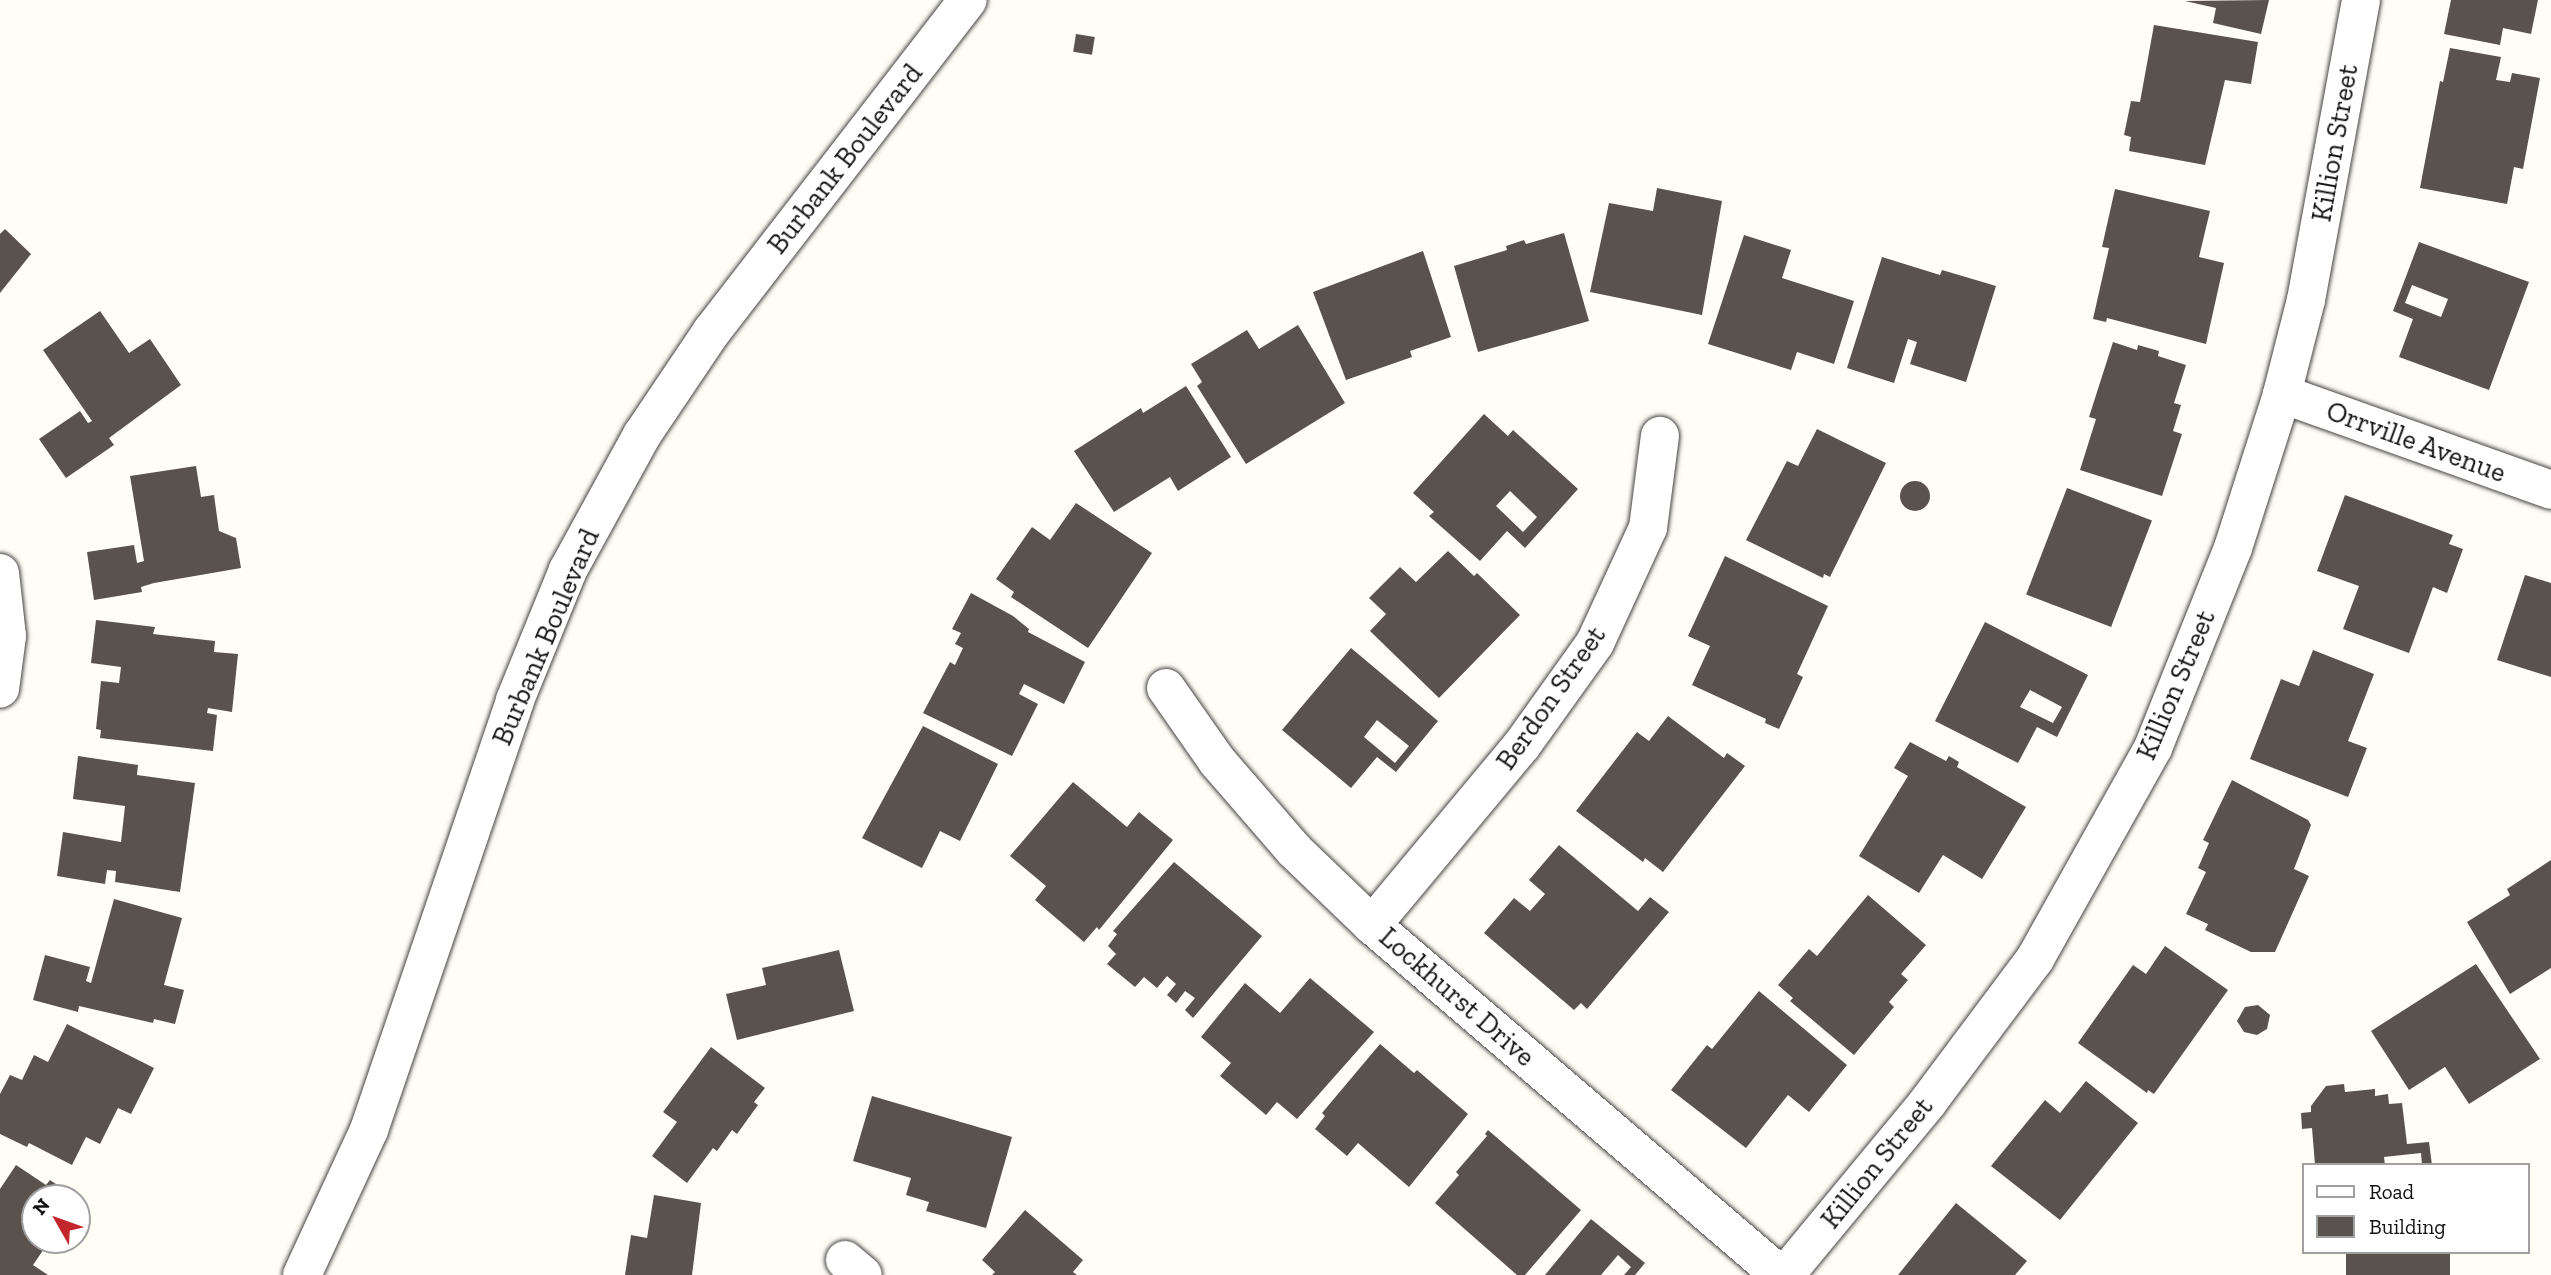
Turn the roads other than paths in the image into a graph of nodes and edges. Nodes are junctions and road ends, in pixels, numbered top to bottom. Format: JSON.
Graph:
{"nodes":[{"id":1,"x":968,"y":0,"type":"edge"},
{"id":2,"x":2361,"y":0,"type":"edge"},
{"id":3,"x":2282,"y":394,"type":"junction"},
{"id":4,"x":1660,"y":436,"type":"dead end"},
{"id":5,"x":2551,"y":490,"type":"edge"},
{"id":6,"x":1,"y":577,"type":"edge"},
{"id":7,"x":1167,"y":688,"type":"dead end"},
{"id":8,"x":0,"y":689,"type":"edge"},
{"id":9,"x":1373,"y":925,"type":"junction"},
{"id":10,"x":302,"y":1275,"type":"edge"},
{"id":11,"x":1780,"y":1275,"type":"edge"},
{"id":12,"x":1785,"y":1275,"type":"edge"}],
"edges":[{"from":1,"to":10,"type":"street","name":"Burbank Boulevard"},
{"from":2,"to":3,"type":"street","name":"Killion Street"},
{"from":3,"to":5,"type":"street","name":"Orrville Avenue"},
{"from":3,"to":12,"type":"street","name":"Killion Street"},
{"from":4,"to":9,"type":"street","name":"Berdon Street"},
{"from":6,"to":8,"type":"street"},
{"from":7,"to":9,"type":"street","name":"Lockhurst Drive"},
{"from":9,"to":11,"type":"street","name":"Lockhurst Drive"}]}
